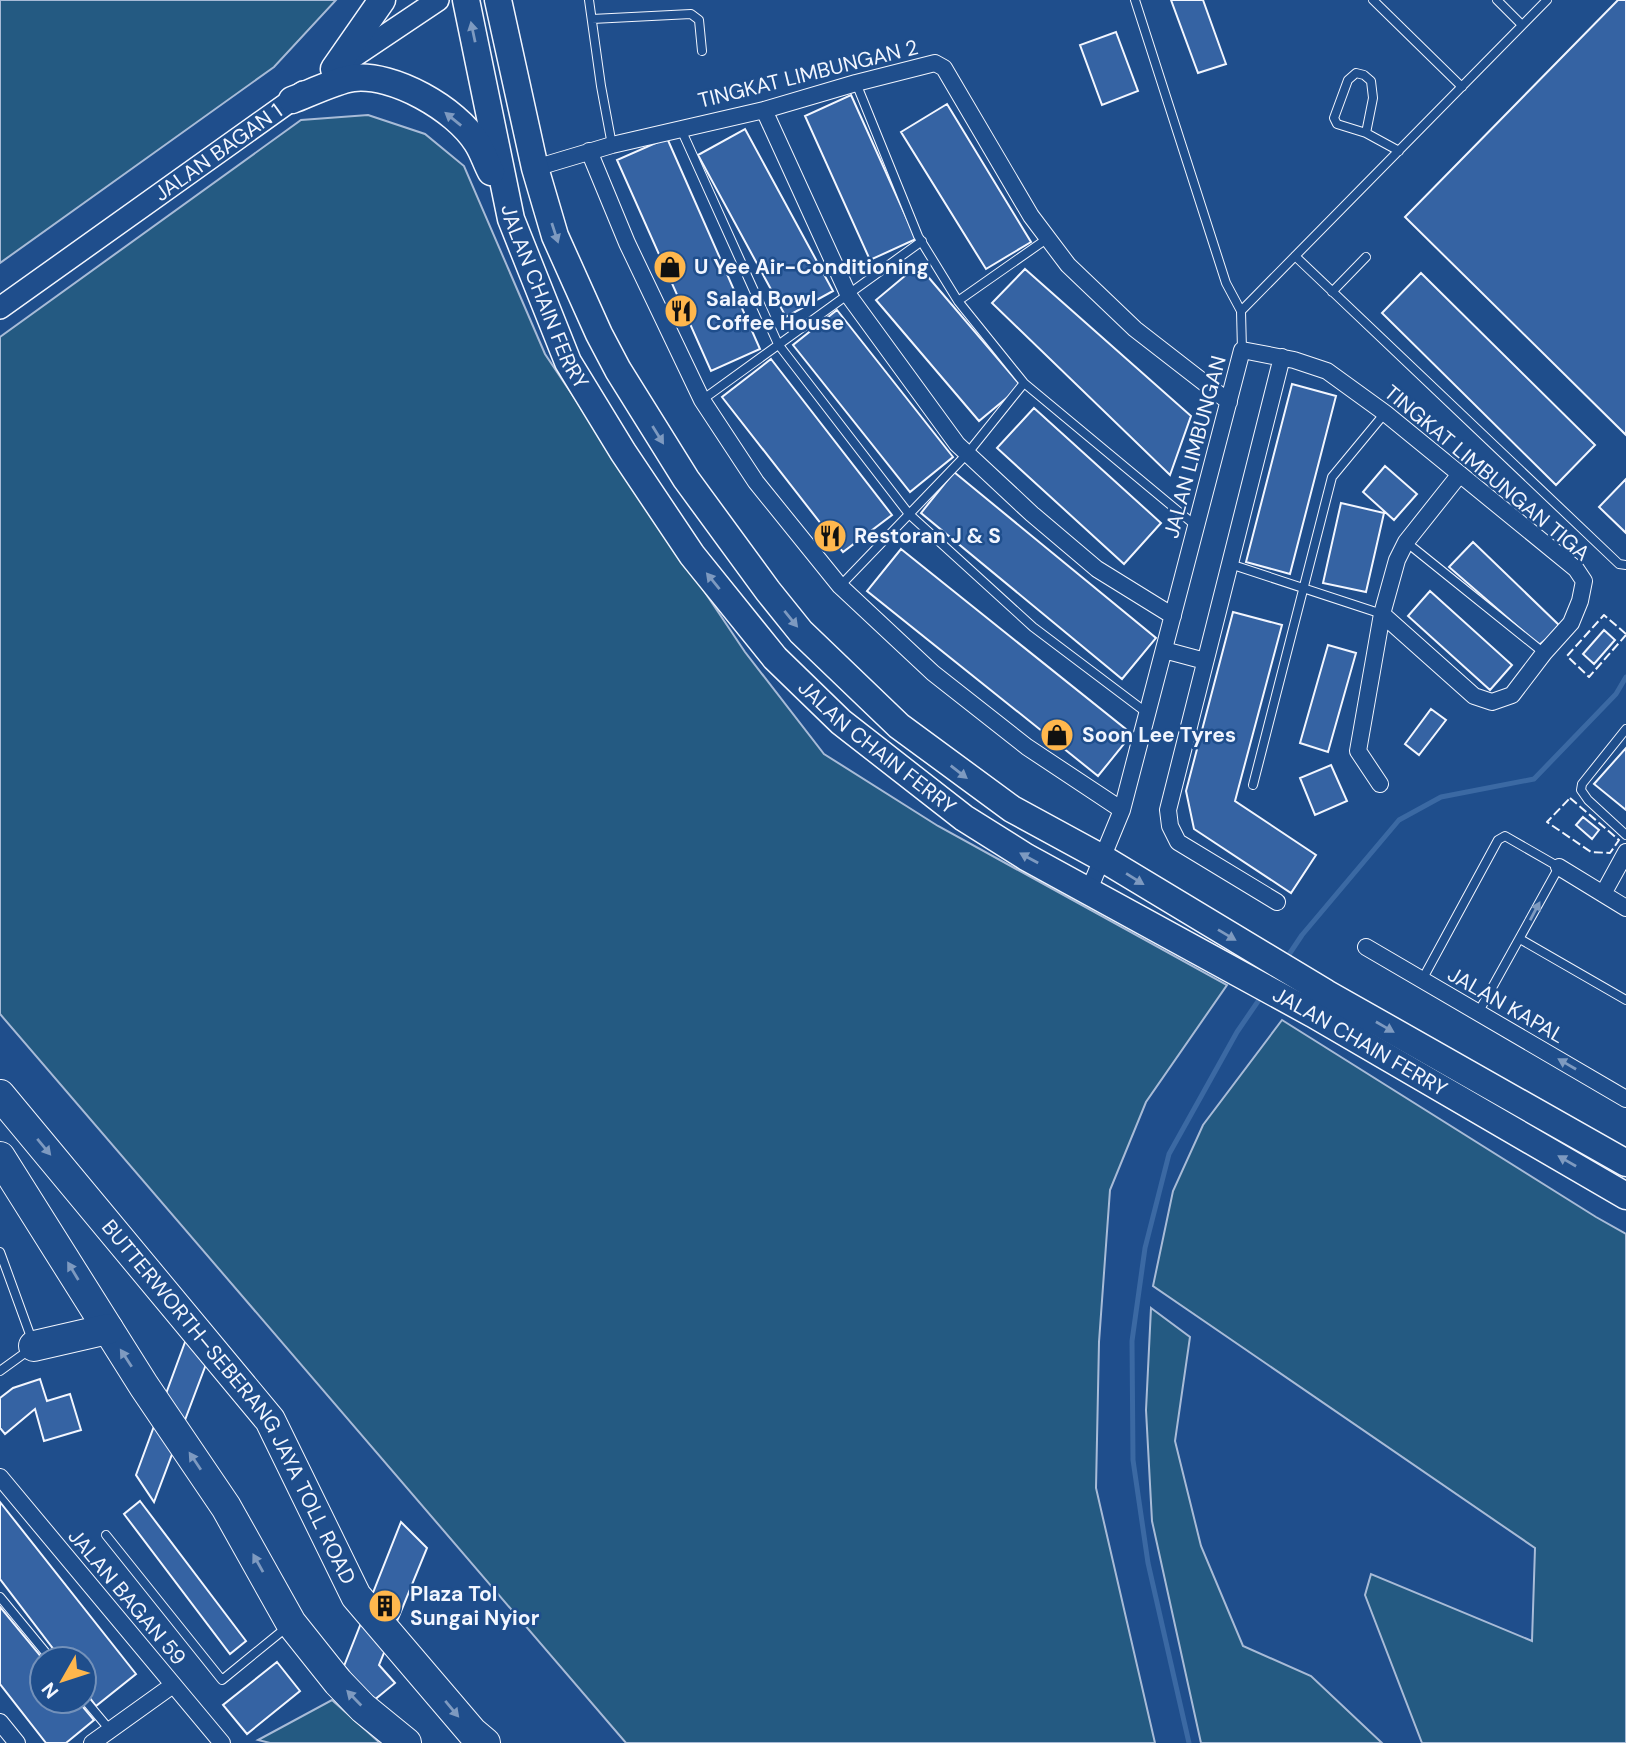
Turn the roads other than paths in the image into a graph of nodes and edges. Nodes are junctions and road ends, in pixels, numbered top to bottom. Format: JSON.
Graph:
{"nodes":[{"id":1,"x":382,"y":0,"type":"edge"},
{"id":2,"x":438,"y":0,"type":"edge"},
{"id":3,"x":466,"y":0,"type":"edge"},
{"id":4,"x":498,"y":0,"type":"edge"},
{"id":5,"x":589,"y":0,"type":"edge"},
{"id":6,"x":1135,"y":0,"type":"edge"},
{"id":7,"x":1373,"y":0,"type":"edge"},
{"id":8,"x":1497,"y":0,"type":"edge"},
{"id":9,"x":1548,"y":0,"type":"edge"},
{"id":10,"x":592,"y":19,"type":"junction"},
{"id":11,"x":1522,"y":25,"type":"junction"},
{"id":12,"x":702,"y":51,"type":"dead end"},
{"id":13,"x":334,"y":69,"type":"junction"},
{"id":14,"x":856,"y":83,"type":"junction"},
{"id":15,"x":1462,"y":87,"type":"junction"},
{"id":16,"x":292,"y":100,"type":"junction"},
{"id":17,"x":764,"y":110,"type":"junction"},
{"id":18,"x":680,"y":127,"type":"junction"},
{"id":19,"x":1366,"y":133,"type":"junction"},
{"id":20,"x":612,"y":145,"type":"junction"},
{"id":21,"x":589,"y":151,"type":"junction"},
{"id":22,"x":1399,"y":151,"type":"junction"},
{"id":23,"x":536,"y":167,"type":"junction"},
{"id":24,"x":511,"y":219,"type":"junction"},
{"id":25,"x":1048,"y":238,"type":"junction"},
{"id":26,"x":922,"y":241,"type":"junction"},
{"id":27,"x":1295,"y":256,"type":"junction"},
{"id":28,"x":1366,"y":257,"type":"dead end"},
{"id":29,"x":1332,"y":292,"type":"junction"},
{"id":30,"x":849,"y":296,"type":"junction"},
{"id":31,"x":958,"y":301,"type":"junction"},
{"id":32,"x":0,"y":308,"type":"edge"},
{"id":33,"x":1241,"y":311,"type":"junction"},
{"id":34,"x":778,"y":344,"type":"junction"},
{"id":35,"x":1242,"y":350,"type":"junction"},
{"id":36,"x":1282,"y":357,"type":"junction"},
{"id":37,"x":1024,"y":383,"type":"junction"},
{"id":38,"x":702,"y":400,"type":"junction"},
{"id":39,"x":1229,"y":402,"type":"junction"},
{"id":40,"x":1385,"y":413,"type":"junction"},
{"id":41,"x":967,"y":454,"type":"junction"},
{"id":42,"x":1460,"y":474,"type":"junction"},
{"id":43,"x":909,"y":514,"type":"junction"},
{"id":44,"x":1196,"y":526,"type":"junction"},
{"id":45,"x":1406,"y":541,"type":"junction"},
{"id":46,"x":1230,"y":564,"type":"junction"},
{"id":47,"x":1626,"y":565,"type":"edge"},
{"id":48,"x":840,"y":586,"type":"junction"},
{"id":49,"x":1303,"y":588,"type":"junction"},
{"id":50,"x":1382,"y":614,"type":"junction"},
{"id":51,"x":1173,"y":616,"type":"junction"},
{"id":52,"x":1164,"y":650,"type":"junction"},
{"id":53,"x":1544,"y":653,"type":"junction"},
{"id":54,"x":1205,"y":661,"type":"junction"},
{"id":55,"x":1147,"y":713,"type":"junction"},
{"id":56,"x":1626,"y":729,"type":"edge"},
{"id":57,"x":1380,"y":783,"type":"dead end"},
{"id":58,"x":1252,"y":785,"type":"dead end"},
{"id":59,"x":1122,"y":810,"type":"junction"},
{"id":60,"x":1626,"y":835,"type":"edge"},
{"id":61,"x":1626,"y":852,"type":"edge"},
{"id":62,"x":1102,"y":858,"type":"junction"},
{"id":63,"x":1559,"y":867,"type":"junction"},
{"id":64,"x":1089,"y":890,"type":"junction"},
{"id":65,"x":1603,"y":894,"type":"junction"},
{"id":66,"x":1276,"y":902,"type":"dead end"},
{"id":67,"x":1626,"y":908,"type":"edge"},
{"id":68,"x":1520,"y":939,"type":"junction"},
{"id":69,"x":1366,"y":947,"type":"dead end"},
{"id":70,"x":1422,"y":980,"type":"junction"},
{"id":71,"x":1626,"y":1000,"type":"edge"},
{"id":72,"x":1319,"y":1004,"type":"junction"},
{"id":73,"x":1478,"y":1013,"type":"junction"},
{"id":74,"x":0,"y":1094,"type":"edge"},
{"id":75,"x":1626,"y":1099,"type":"edge"},
{"id":76,"x":1626,"y":1164,"type":"edge"},
{"id":77,"x":3,"y":1168,"type":"edge"},
{"id":78,"x":1626,"y":1196,"type":"edge"},
{"id":79,"x":0,"y":1252,"type":"edge"},
{"id":80,"x":108,"y":1329,"type":"junction"},
{"id":81,"x":34,"y":1346,"type":"junction"},
{"id":82,"x":0,"y":1371,"type":"edge"},
{"id":83,"x":0,"y":1477,"type":"edge"},
{"id":84,"x":106,"y":1535,"type":"dead end"},
{"id":85,"x":0,"y":1597,"type":"edge"},
{"id":86,"x":291,"y":1623,"type":"junction"},
{"id":87,"x":39,"y":1645,"type":"edge"},
{"id":88,"x":173,"y":1685,"type":"junction"},
{"id":89,"x":97,"y":1715,"type":"edge"},
{"id":90,"x":0,"y":1722,"type":"edge"},
{"id":91,"x":110,"y":1730,"type":"junction"},
{"id":92,"x":17,"y":1743,"type":"edge"},
{"id":93,"x":92,"y":1743,"type":"edge"},
{"id":94,"x":222,"y":1743,"type":"edge"},
{"id":95,"x":405,"y":1743,"type":"edge"},
{"id":96,"x":485,"y":1743,"type":"edge"}],
"edges":[{"from":1,"to":13,"type":"highway"},
{"from":2,"to":13,"type":"street","name":"JALAN BAGAN 1"},
{"from":24,"to":3,"type":"highway","name":"JALAN CHAIN FERRY","one_way":true},
{"from":4,"to":23,"type":"highway","name":"JALAN CHAIN FERRY"},
{"from":5,"to":10,"type":"lane"},
{"from":6,"to":33,"type":"lane"},
{"from":7,"to":15,"type":"lane"},
{"from":8,"to":11,"type":"lane"},
{"from":9,"to":11,"type":"lane"},
{"from":10,"to":12,"type":"lane"},
{"from":10,"to":20,"type":"lane"},
{"from":11,"to":15,"type":"lane"},
{"from":13,"to":16,"type":"street","name":"JALAN BAGAN 1"},
{"from":14,"to":17,"type":"street","name":"TINGKAT LIMBUNGAN 2"},
{"from":14,"to":25,"type":"street","name":"TINGKAT LIMBUNGAN 2"},
{"from":14,"to":26,"type":"lane"},
{"from":15,"to":22,"type":"lane"},
{"from":24,"to":16,"type":"highway","one_way":true},
{"from":16,"to":32,"type":"street","name":"JALAN BAGAN 1"},
{"from":17,"to":18,"type":"street","name":"TINGKAT LIMBUNGAN 2"},
{"from":17,"to":30,"type":"street"},
{"from":18,"to":20,"type":"street","name":"TINGKAT LIMBUNGAN 2"},
{"from":18,"to":34,"type":"lane"},
{"from":19,"to":19,"type":"lane"},
{"from":19,"to":22,"type":"lane"},
{"from":20,"to":21,"type":"street","name":"TINGKAT LIMBUNGAN 2"},
{"from":21,"to":23,"type":"street","name":"TINGKAT LIMBUNGAN 2"},
{"from":21,"to":38,"type":"street"},
{"from":22,"to":27,"type":"lane"},
{"from":23,"to":62,"type":"highway","name":"JALAN CHAIN FERRY","one_way":true},
{"from":64,"to":24,"type":"highway","name":"JALAN CHAIN FERRY","one_way":true},
{"from":25,"to":31,"type":"lane"},
{"from":25,"to":39,"type":"street","name":"TINGKAT LIMBUNGAN 2"},
{"from":26,"to":30,"type":"lane"},
{"from":26,"to":31,"type":"lane"},
{"from":27,"to":29,"type":"lane"},
{"from":27,"to":33,"type":"lane"},
{"from":28,"to":29,"type":"lane"},
{"from":29,"to":47,"type":"lane"},
{"from":30,"to":34,"type":"lane"},
{"from":30,"to":41,"type":"street"},
{"from":31,"to":37,"type":"lane"},
{"from":33,"to":35,"type":"lane","name":"JALAN LIMBUNGAN"},
{"from":34,"to":38,"type":"lane"},
{"from":34,"to":43,"type":"lane"},
{"from":35,"to":36,"type":"street","name":"TINGKAT LIMBUNGAN TIGA"},
{"from":35,"to":39,"type":"street","name":"JALAN LIMBUNGAN"},
{"from":36,"to":40,"type":"street","name":"TINGKAT LIMBUNGAN TIGA"},
{"from":36,"to":46,"type":"street"},
{"from":37,"to":41,"type":"lane"},
{"from":37,"to":44,"type":"lane"},
{"from":38,"to":48,"type":"street"},
{"from":39,"to":44,"type":"street","name":"JALAN LIMBUNGAN"},
{"from":40,"to":42,"type":"street","name":"TINGKAT LIMBUNGAN TIGA"},
{"from":40,"to":49,"type":"lane"},
{"from":41,"to":43,"type":"lane"},
{"from":41,"to":51,"type":"street"},
{"from":42,"to":45,"type":"street"},
{"from":42,"to":53,"type":"street","name":"TINGKAT LIMBUNGAN TIGA"},
{"from":43,"to":48,"type":"lane"},
{"from":43,"to":55,"type":"lane"},
{"from":44,"to":51,"type":"street","name":"JALAN LIMBUNGAN"},
{"from":45,"to":50,"type":"street"},
{"from":45,"to":53,"type":"lane"},
{"from":46,"to":49,"type":"lane"},
{"from":46,"to":54,"type":"street"},
{"from":48,"to":59,"type":"street"},
{"from":49,"to":50,"type":"lane"},
{"from":49,"to":58,"type":"lane"},
{"from":50,"to":53,"type":"street","name":"TINGKAT LIMBUNGAN TIGA"},
{"from":50,"to":57,"type":"street"},
{"from":51,"to":52,"type":"street","name":"JALAN LIMBUNGAN"},
{"from":52,"to":54,"type":"street"},
{"from":52,"to":55,"type":"street","name":"JALAN LIMBUNGAN"},
{"from":54,"to":66,"type":"street"},
{"from":55,"to":59,"type":"street","name":"JALAN LIMBUNGAN"},
{"from":56,"to":60,"type":"lane"},
{"from":59,"to":62,"type":"street","name":"JALAN LIMBUNGAN"},
{"from":61,"to":65,"type":"street"},
{"from":62,"to":64,"type":"street","name":"JALAN LIMBUNGAN"},
{"from":62,"to":72,"type":"highway","name":"JALAN CHAIN FERRY","one_way":true},
{"from":63,"to":65,"type":"street"},
{"from":68,"to":63,"type":"lane","one_way":true},
{"from":63,"to":70,"type":"lane"},
{"from":64,"to":72,"type":"highway","name":"JALAN CHAIN FERRY"},
{"from":65,"to":67,"type":"street"},
{"from":68,"to":71,"type":"lane"},
{"from":68,"to":73,"type":"lane"},
{"from":69,"to":70,"type":"street","name":"JALAN KAPAL"},
{"from":70,"to":73,"type":"street","name":"JALAN KAPAL"},
{"from":72,"to":76,"type":"highway","name":"JALAN CHAIN FERRY","one_way":true},
{"from":78,"to":72,"type":"highway","name":"JALAN CHAIN FERRY","one_way":true},
{"from":75,"to":73,"type":"street","name":"JALAN KAPAL","one_way":true},
{"from":74,"to":96,"type":"highway","name":"BUTTERWORTH–SEBERANG JAYA TOLL ROAD","one_way":true},
{"from":80,"to":77,"type":"highway","one_way":true},
{"from":79,"to":81,"type":"lane"},
{"from":80,"to":81,"type":"highway"},
{"from":86,"to":80,"type":"highway","one_way":true},
{"from":81,"to":82,"type":"lane"},
{"from":83,"to":88,"type":"street","name":"JALAN BAGAN 59"},
{"from":84,"to":86,"type":"lane"},
{"from":85,"to":87,"type":"lane"},
{"from":95,"to":86,"type":"highway","one_way":true},
{"from":88,"to":91,"type":"street"},
{"from":88,"to":94,"type":"street","name":"JALAN BAGAN 59"},
{"from":89,"to":91,"type":"lane"},
{"from":90,"to":92,"type":"street"},
{"from":91,"to":93,"type":"street"}]}
